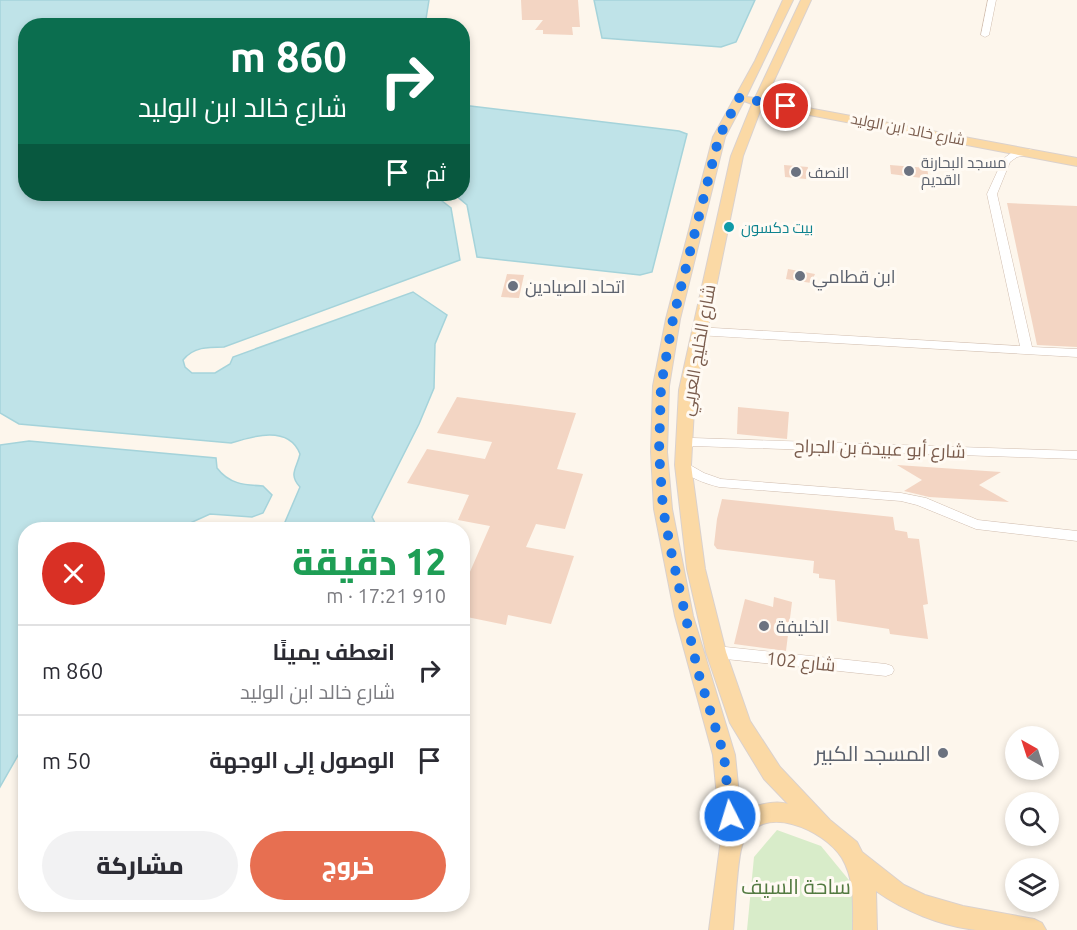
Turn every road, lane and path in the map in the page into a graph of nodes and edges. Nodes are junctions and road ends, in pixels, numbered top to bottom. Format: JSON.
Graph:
{"nodes":[{"id":1,"x":788,"y":0,"type":"edge"},
{"id":2,"x":806,"y":0,"type":"edge"},
{"id":3,"x":992,"y":0,"type":"edge"},
{"id":4,"x":985,"y":35,"type":"dead end"},
{"id":5,"x":775,"y":87,"type":"junction"},
{"id":6,"x":740,"y":96,"type":"junction"},
{"id":7,"x":758,"y":100,"type":"junction"},
{"id":8,"x":810,"y":109,"type":"junction"},
{"id":9,"x":747,"y":124,"type":"junction"},
{"id":10,"x":989,"y":144,"type":"junction"},
{"id":11,"x":1077,"y":150,"type":"edge"},
{"id":12,"x":1038,"y":152,"type":"junction"},
{"id":13,"x":1077,"y":156,"type":"edge"},
{"id":14,"x":1004,"y":160,"type":"junction"},
{"id":15,"x":1077,"y":162,"type":"edge"},
{"id":16,"x":1077,"y":170,"type":"edge"},
{"id":17,"x":697,"y":331,"type":"junction"},
{"id":18,"x":1023,"y":350,"type":"junction"},
{"id":19,"x":1077,"y":353,"type":"edge"},
{"id":20,"x":684,"y":445,"type":"junction"},
{"id":21,"x":1077,"y":455,"type":"edge"},
{"id":22,"x":683,"y":465,"type":"junction"},
{"id":23,"x":1077,"y":536,"type":"edge"},
{"id":24,"x":716,"y":652,"type":"junction"},
{"id":25,"x":886,"y":670,"type":"dead end"},
{"id":26,"x":822,"y":826,"type":"junction"},
{"id":27,"x":732,"y":839,"type":"junction"},
{"id":28,"x":849,"y":849,"type":"junction"},
{"id":29,"x":721,"y":930,"type":"edge"},
{"id":30,"x":864,"y":930,"type":"edge"},
{"id":31,"x":1034,"y":930,"type":"edge"}],
"edges":[{"from":1,"to":6,"type":"main road","name":"شارع الخليج العربي"},
{"from":2,"to":5,"type":"main road","name":"شارع الخليج العربي"},
{"from":3,"to":4,"type":"street"},
{"from":5,"to":7,"type":"main road","name":"شارع الخليج العربي"},
{"from":5,"to":8,"type":"main road"},
{"from":6,"to":7,"type":"main road","name":"شارع خالد ابن الوليد"},
{"from":6,"to":27,"type":"main road","name":"شارع الخليج العربي"},
{"from":7,"to":8,"type":"main road","name":"شارع خالد ابن الوليد"},
{"from":7,"to":9,"type":"main road","name":"شارع الخليج العربي"},
{"from":8,"to":9,"type":"main road"},
{"from":8,"to":10,"type":"main road","name":"شارع خالد ابن الوليد"},
{"from":8,"to":12,"type":"main road","name":"شارع خالد ابن الوليد"},
{"from":9,"to":17,"type":"main road","name":"شارع الخليج العربي"},
{"from":10,"to":12,"type":"main road","name":"شارع خالد ابن الوليد"},
{"from":10,"to":14,"type":"street"},
{"from":11,"to":12,"type":"main road"},
{"from":12,"to":13,"type":"main road","name":"شارع خالد ابن الوليد"},
{"from":12,"to":14,"type":"street"},
{"from":12,"to":15,"type":"main road","name":"شارع خالد ابن الوليد"},
{"from":12,"to":16,"type":"main road"},
{"from":14,"to":18,"type":"street"},
{"from":17,"to":18,"type":"street"},
{"from":17,"to":20,"type":"main road","name":"شارع الخليج العربي"},
{"from":18,"to":19,"type":"street"},
{"from":20,"to":21,"type":"street","name":"شارع أبو عبيدة بن الجراح"},
{"from":20,"to":22,"type":"main road","name":"شارع الخليج العربي"},
{"from":22,"to":23,"type":"street"},
{"from":22,"to":24,"type":"main road","name":"شارع الخليج العربي"},
{"from":24,"to":25,"type":"street","name":"شارع 102"},
{"from":24,"to":26,"type":"main road","name":"شارع الخليج العربي"},
{"from":26,"to":27,"type":"main road"},
{"from":26,"to":28,"type":"main road"},
{"from":27,"to":29,"type":"main road","name":"شارع الخليج العربي"},
{"from":28,"to":30,"type":"main road"},
{"from":28,"to":31,"type":"main road"}]}
